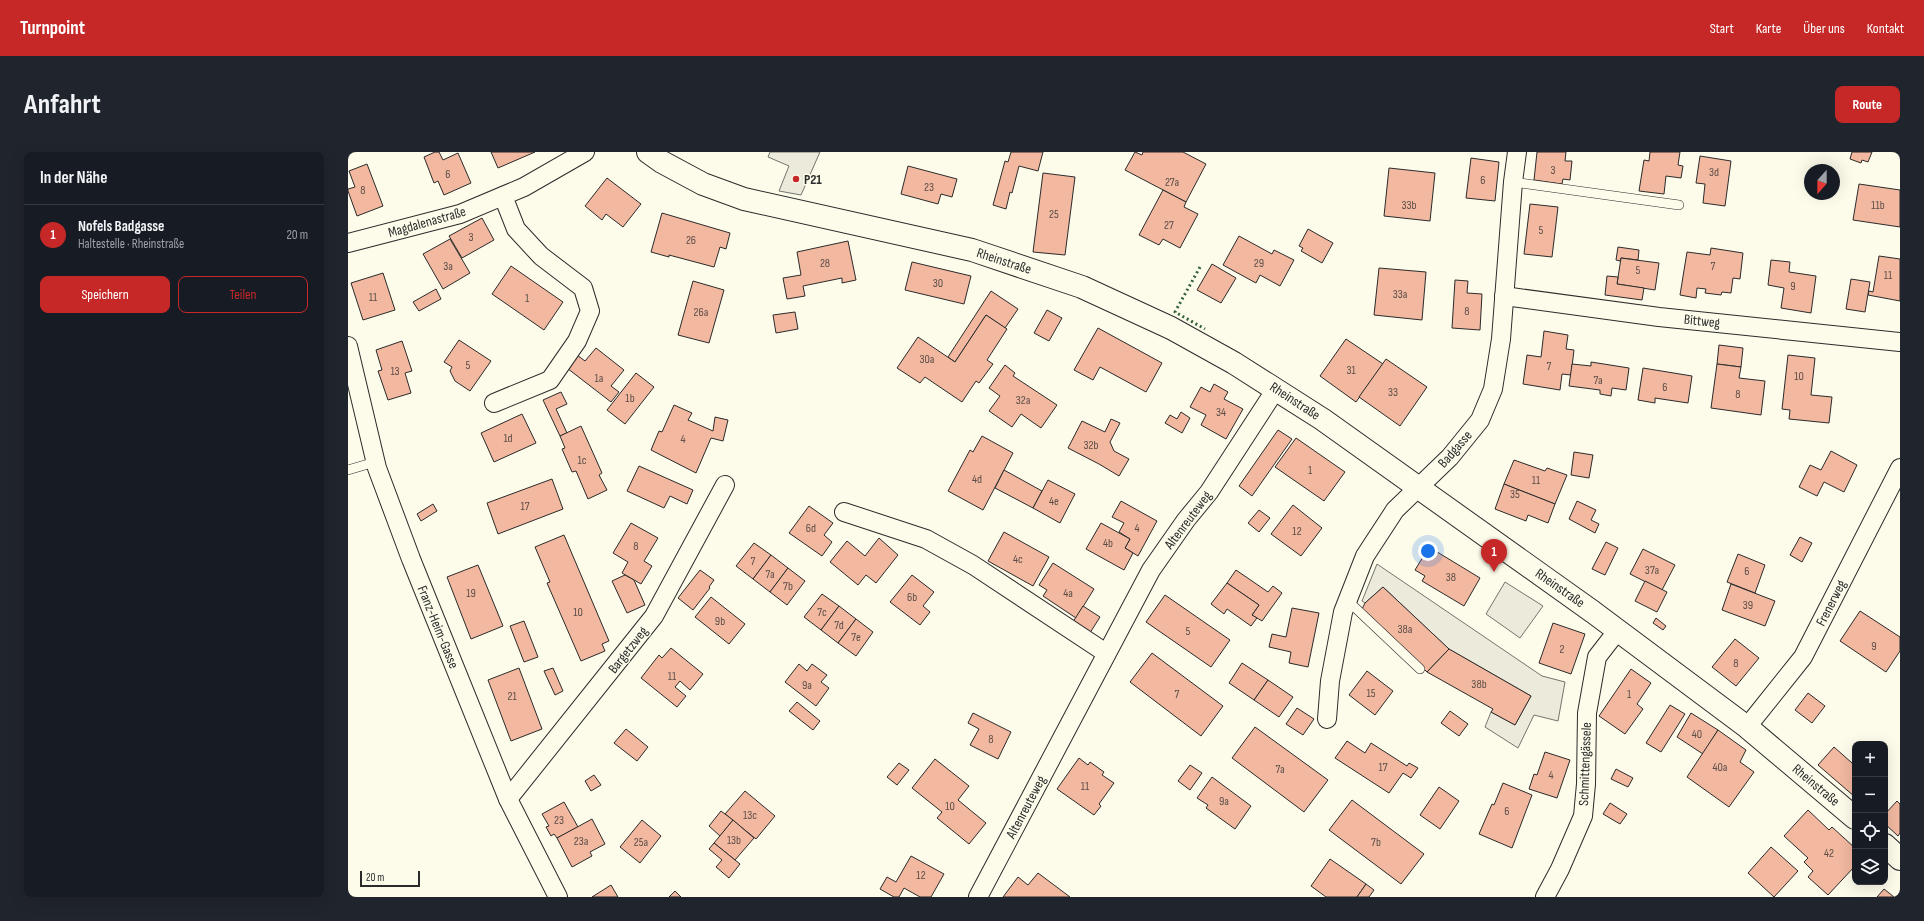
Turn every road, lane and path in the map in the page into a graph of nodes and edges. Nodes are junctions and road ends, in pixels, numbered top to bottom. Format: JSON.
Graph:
{"nodes":[{"id":1,"x":585,"y":152,"type":"edge"},
{"id":2,"x":648,"y":152,"type":"edge"},
{"id":3,"x":1517,"y":152,"type":"edge"},
{"id":4,"x":1513,"y":182,"type":"junction"},
{"id":5,"x":503,"y":196,"type":"junction"},
{"id":6,"x":1679,"y":205,"type":"dead end"},
{"id":7,"x":348,"y":243,"type":"edge"},
{"id":8,"x":1504,"y":296,"type":"junction"},
{"id":9,"x":1900,"y":342,"type":"edge"},
{"id":10,"x":348,"y":346,"type":"edge"},
{"id":11,"x":1276,"y":389,"type":"junction"},
{"id":12,"x":494,"y":403,"type":"dead end"},
{"id":13,"x":375,"y":462,"type":"junction"},
{"id":14,"x":1900,"y":468,"type":"edge"},
{"id":15,"x":348,"y":470,"type":"edge"},
{"id":16,"x":725,"y":485,"type":"dead end"},
{"id":17,"x":1419,"y":488,"type":"junction"},
{"id":18,"x":844,"y":512,"type":"dead end"},
{"id":19,"x":1347,"y":600,"type":"junction"},
{"id":20,"x":1618,"y":630,"type":"junction"},
{"id":21,"x":1106,"y":653,"type":"junction"},
{"id":22,"x":1420,"y":669,"type":"dead end"},
{"id":23,"x":1327,"y":719,"type":"dead end"},
{"id":24,"x":1747,"y":727,"type":"junction"},
{"id":25,"x":508,"y":799,"type":"junction"},
{"id":26,"x":1852,"y":815,"type":"edge"},
{"id":27,"x":1888,"y":848,"type":"edge"},
{"id":28,"x":1900,"y":859,"type":"edge"},
{"id":29,"x":558,"y":897,"type":"edge"},
{"id":30,"x":978,"y":897,"type":"edge"},
{"id":31,"x":1545,"y":897,"type":"edge"}],
"edges":[{"from":1,"to":5,"type":"street","name":"Magdalenastraße"},
{"from":2,"to":11,"type":"main road","name":"Rheinstraße"},
{"from":3,"to":4,"type":"street","name":"Badgasse"},
{"from":4,"to":6,"type":"lane"},
{"from":4,"to":8,"type":"street","name":"Badgasse"},
{"from":5,"to":7,"type":"street","name":"Magdalenastraße"},
{"from":5,"to":12,"type":"street"},
{"from":8,"to":9,"type":"street","name":"Bittweg"},
{"from":8,"to":17,"type":"street","name":"Badgasse"},
{"from":10,"to":13,"type":"street","name":"Franz-Heim-Gasse"},
{"from":11,"to":17,"type":"main road","name":"Rheinstraße"},
{"from":11,"to":21,"type":"street","name":"Altenreuteweg"},
{"from":13,"to":15,"type":"lane"},
{"from":13,"to":25,"type":"street","name":"Franz-Heim-Gasse"},
{"from":14,"to":24,"type":"street","name":"Frenerweg"},
{"from":16,"to":25,"type":"street","name":"Bargetzweg"},
{"from":17,"to":19,"type":"street","name":"Badgasse"},
{"from":17,"to":20,"type":"main road","name":"Rheinstraße"},
{"from":18,"to":21,"type":"street"},
{"from":19,"to":22,"type":"lane"},
{"from":19,"to":23,"type":"street","name":"Badgasse"},
{"from":20,"to":24,"type":"main road","name":"Rheinstraße"},
{"from":20,"to":31,"type":"street","name":"Schmittengässele"},
{"from":21,"to":30,"type":"street","name":"Altenreuteweg"},
{"from":24,"to":26,"type":"main road","name":"Rheinstraße"},
{"from":25,"to":29,"type":"street","name":"Franz-Heim-Gasse"},
{"from":27,"to":28,"type":"main road"}]}
